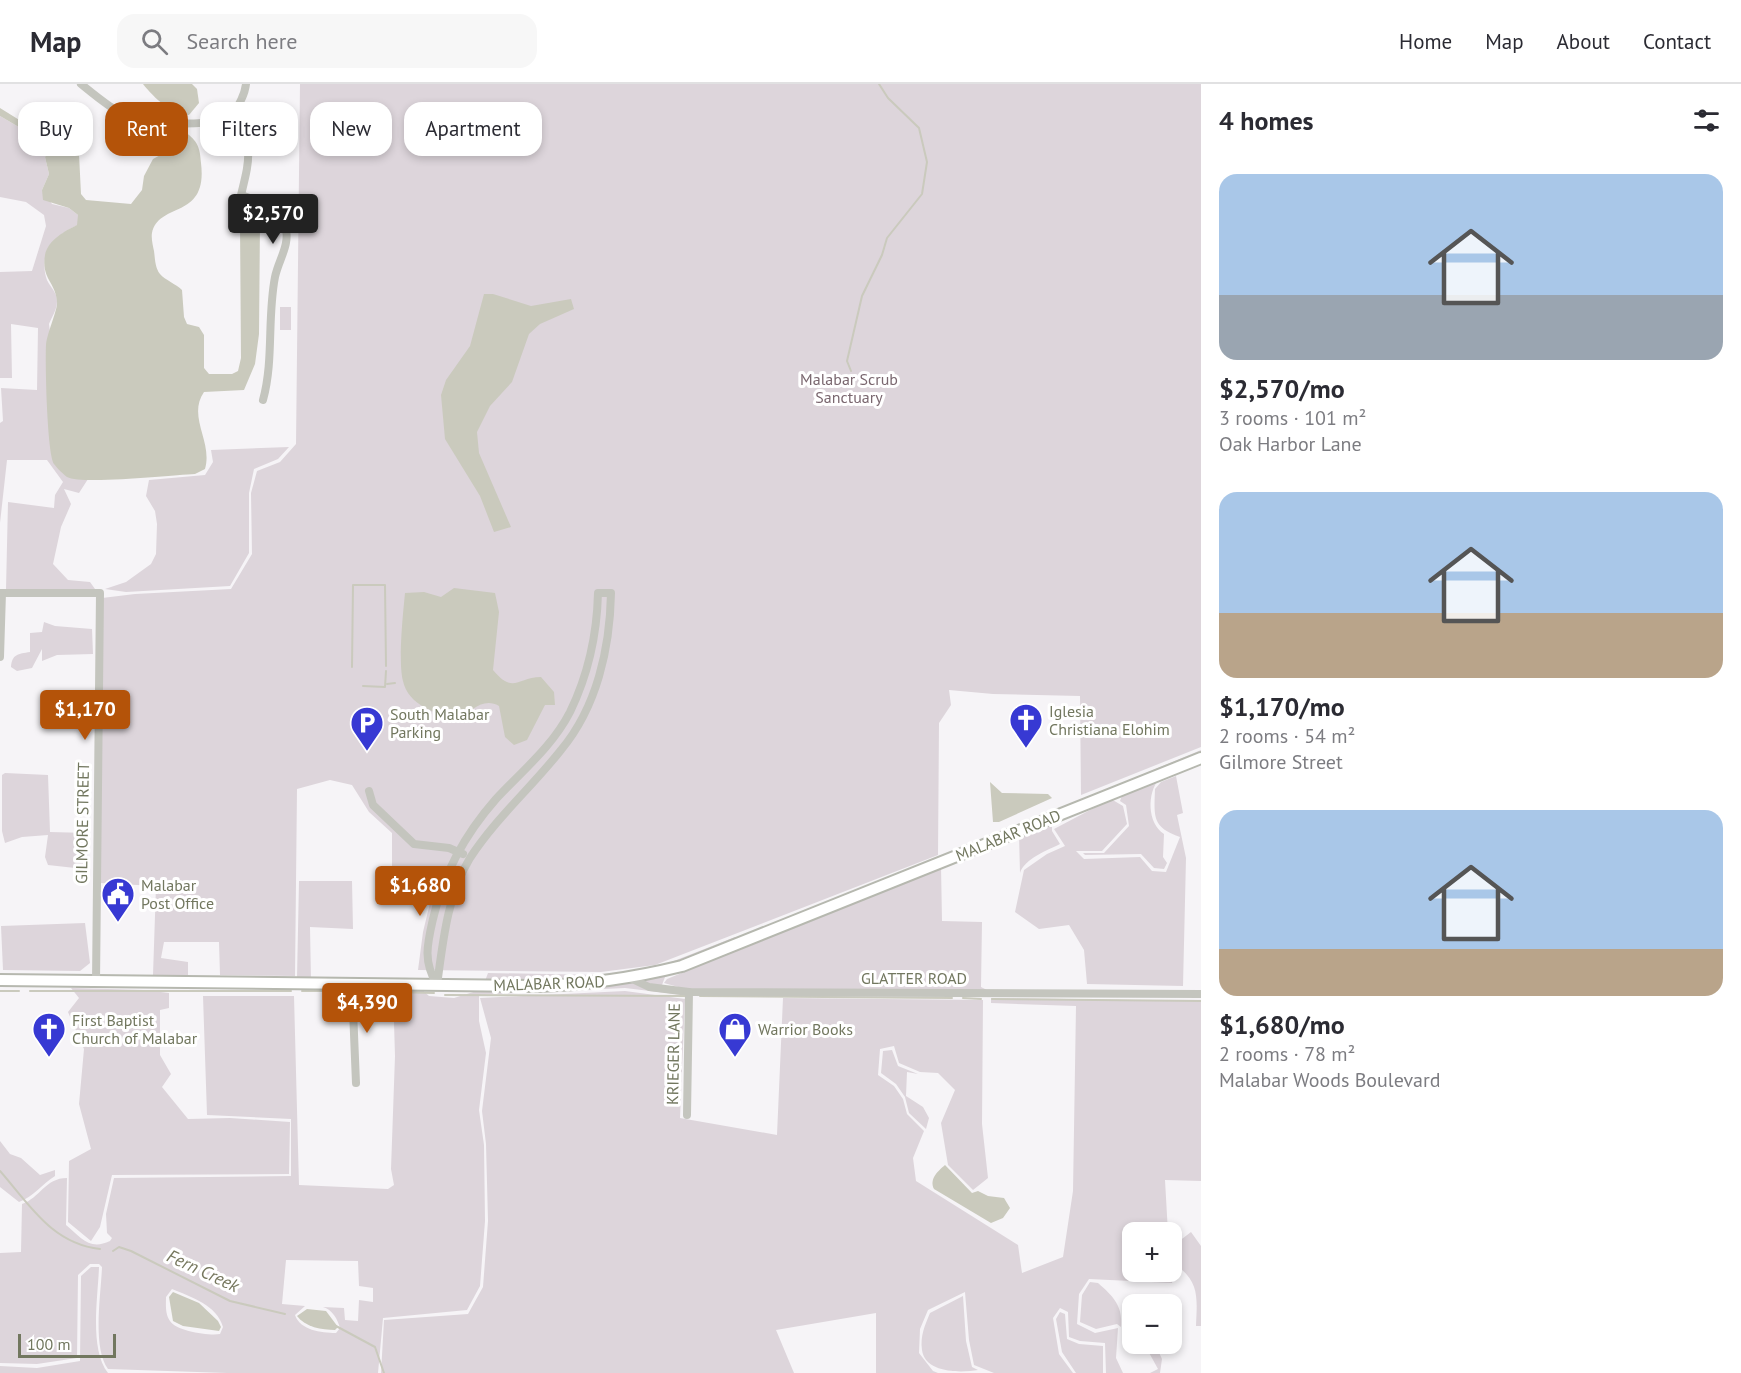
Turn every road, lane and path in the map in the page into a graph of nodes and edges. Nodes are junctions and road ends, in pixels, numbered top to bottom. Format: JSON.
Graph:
{"nodes":[{"id":1,"x":81,"y":84,"type":"edge"},
{"id":2,"x":246,"y":84,"type":"edge"},
{"id":3,"x":239,"y":102,"type":"edge"},
{"id":4,"x":200,"y":123,"type":"edge"},
{"id":5,"x":248,"y":156,"type":"edge"},
{"id":6,"x":263,"y":400,"type":"dead end"},
{"id":7,"x":1,"y":593,"type":"edge"},
{"id":8,"x":0,"y":657,"type":"edge"},
{"id":9,"x":570,"y":712,"type":"junction"},
{"id":10,"x":580,"y":721,"type":"junction"},
{"id":11,"x":1201,"y":758,"type":"edge"},
{"id":12,"x":507,"y":788,"type":"junction"},
{"id":13,"x":369,"y":791,"type":"dead end"},
{"id":14,"x":518,"y":797,"type":"junction"},
{"id":15,"x":459,"y":852,"type":"junction"},
{"id":16,"x":471,"y":858,"type":"junction"},
{"id":17,"x":630,"y":978,"type":"junction"},
{"id":18,"x":0,"y":980,"type":"edge"},
{"id":19,"x":96,"y":982,"type":"junction"},
{"id":20,"x":352,"y":985,"type":"junction"},
{"id":21,"x":437,"y":985,"type":"junction"},
{"id":22,"x":689,"y":992,"type":"junction"},
{"id":23,"x":1201,"y":994,"type":"edge"},
{"id":24,"x":356,"y":1083,"type":"dead end"},
{"id":25,"x":687,"y":1115,"type":"dead end"}],
"edges":[{"from":1,"to":4,"type":"street"},
{"from":2,"to":3,"type":"street"},
{"from":5,"to":6,"type":"street"},
{"from":7,"to":8,"type":"street"},
{"from":7,"to":19,"type":"street","name":"GILMORE STREET"},
{"from":9,"to":10,"type":"street"},
{"from":9,"to":10,"type":"street"},
{"from":9,"to":12,"type":"street"},
{"from":10,"to":14,"type":"street"},
{"from":11,"to":17,"type":"main road","name":"MALABAR ROAD"},
{"from":12,"to":14,"type":"street"},
{"from":12,"to":15,"type":"street"},
{"from":13,"to":15,"type":"street"},
{"from":14,"to":16,"type":"street"},
{"from":15,"to":16,"type":"street"},
{"from":15,"to":21,"type":"street"},
{"from":16,"to":21,"type":"street"},
{"from":17,"to":21,"type":"main road","name":"MALABAR ROAD"},
{"from":17,"to":22,"type":"street","name":"GLATTER ROAD"},
{"from":18,"to":19,"type":"main road","name":"MALABAR ROAD"},
{"from":19,"to":20,"type":"main road","name":"MALABAR ROAD"},
{"from":20,"to":21,"type":"main road","name":"MALABAR ROAD"},
{"from":20,"to":24,"type":"street"},
{"from":22,"to":23,"type":"street","name":"GLATTER ROAD"},
{"from":22,"to":25,"type":"street","name":"KRIEGER LANE"}]}
